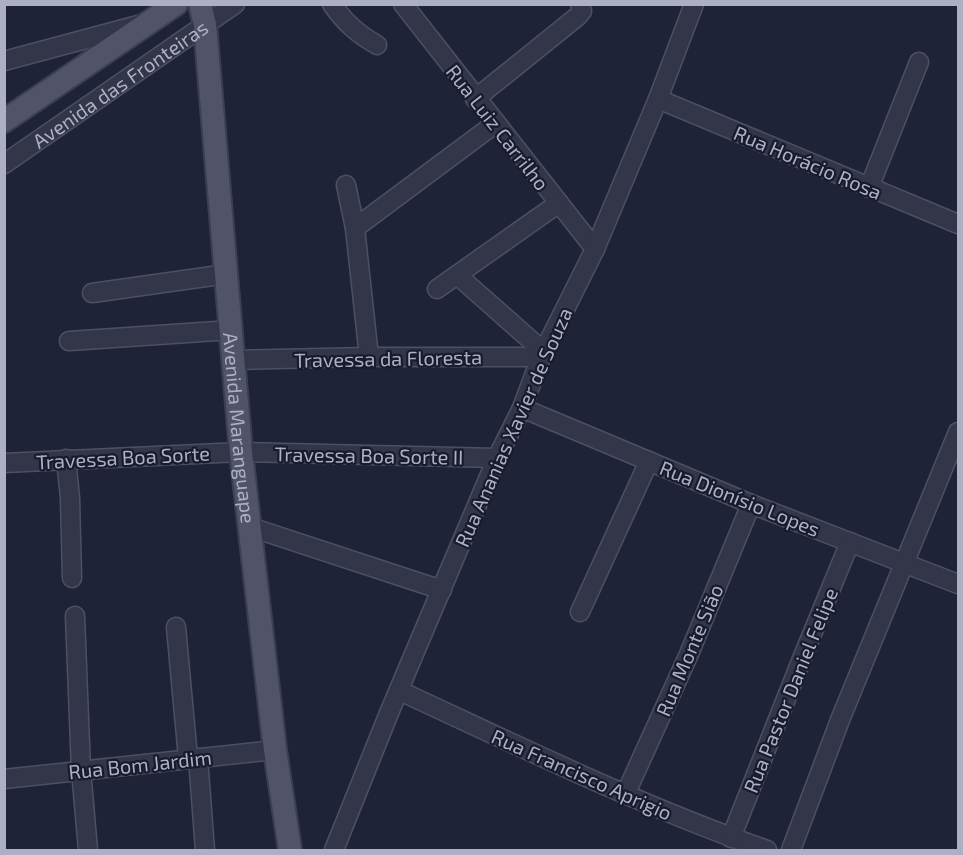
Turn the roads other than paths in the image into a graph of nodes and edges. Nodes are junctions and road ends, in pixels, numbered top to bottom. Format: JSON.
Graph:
{"nodes":[{"id":1,"x":176,"y":4,"type":"edge"},
{"id":2,"x":235,"y":4,"type":"edge"},
{"id":3,"x":332,"y":4,"type":"edge"},
{"id":4,"x":403,"y":4,"type":"edge"},
{"id":5,"x":580,"y":4,"type":"edge"},
{"id":6,"x":692,"y":6,"type":"edge"},
{"id":7,"x":203,"y":15,"type":"edge"},
{"id":8,"x":151,"y":21,"type":"junction"},
{"id":9,"x":377,"y":45,"type":"dead end"},
{"id":10,"x":4,"y":61,"type":"edge"},
{"id":11,"x":919,"y":62,"type":"dead end"},
{"id":12,"x":475,"y":99,"type":"junction"},
{"id":13,"x":658,"y":99,"type":"junction"},
{"id":14,"x":4,"y":121,"type":"edge"},
{"id":15,"x":496,"y":123,"type":"junction"},
{"id":16,"x":4,"y":164,"type":"edge"},
{"id":17,"x":346,"y":185,"type":"dead end"},
{"id":18,"x":869,"y":188,"type":"junction"},
{"id":19,"x":559,"y":204,"type":"junction"},
{"id":20,"x":958,"y":224,"type":"edge"},
{"id":21,"x":355,"y":228,"type":"junction"},
{"id":22,"x":594,"y":249,"type":"junction"},
{"id":23,"x":227,"y":274,"type":"junction"},
{"id":24,"x":457,"y":274,"type":"junction"},
{"id":25,"x":437,"y":289,"type":"dead end"},
{"id":26,"x":92,"y":293,"type":"dead end"},
{"id":27,"x":232,"y":330,"type":"junction"},
{"id":28,"x":69,"y":341,"type":"dead end"},
{"id":29,"x":542,"y":354,"type":"junction"},
{"id":30,"x":369,"y":357,"type":"junction"},
{"id":31,"x":235,"y":360,"type":"junction"},
{"id":32,"x":522,"y":408,"type":"junction"},
{"id":33,"x":958,"y":432,"type":"edge"},
{"id":34,"x":241,"y":452,"type":"junction"},
{"id":35,"x":497,"y":458,"type":"junction"},
{"id":36,"x":66,"y":459,"type":"junction"},
{"id":37,"x":649,"y":461,"type":"junction"},
{"id":38,"x":4,"y":463,"type":"edge"},
{"id":39,"x":752,"y":504,"type":"junction"},
{"id":40,"x":250,"y":527,"type":"junction"},
{"id":41,"x":850,"y":542,"type":"junction"},
{"id":42,"x":904,"y":562,"type":"junction"},
{"id":43,"x":72,"y":578,"type":"dead end"},
{"id":44,"x":958,"y":584,"type":"edge"},
{"id":45,"x":442,"y":590,"type":"junction"},
{"id":46,"x":580,"y":612,"type":"dead end"},
{"id":47,"x":75,"y":616,"type":"dead end"},
{"id":48,"x":176,"y":627,"type":"dead end"},
{"id":49,"x":400,"y":692,"type":"junction"},
{"id":50,"x":275,"y":750,"type":"junction"},
{"id":51,"x":193,"y":758,"type":"junction"},
{"id":52,"x":81,"y":770,"type":"junction"},
{"id":53,"x":4,"y":779,"type":"edge"},
{"id":54,"x":625,"y":795,"type":"junction"},
{"id":55,"x":731,"y":838,"type":"junction"},
{"id":56,"x":88,"y":850,"type":"edge"},
{"id":57,"x":205,"y":850,"type":"edge"},
{"id":58,"x":290,"y":850,"type":"edge"},
{"id":59,"x":334,"y":850,"type":"edge"},
{"id":60,"x":767,"y":850,"type":"edge"},
{"id":61,"x":790,"y":850,"type":"edge"}],
"edges":[{"from":1,"to":8,"type":"main road","name":"Avenida das Fronteiras"},
{"from":2,"to":7,"type":"street","name":"Avenida das Fronteiras"},
{"from":3,"to":9,"type":"street"},
{"from":4,"to":12,"type":"street","name":"Rua Luiz Carrilho"},
{"from":5,"to":12,"type":"street"},
{"from":6,"to":13,"type":"street","name":"Rua Ananias Xavier de Souza"},
{"from":7,"to":16,"type":"street","name":"Avenida das Fronteiras"},
{"from":7,"to":23,"type":"main road","name":"Avenida Maranguape"},
{"from":8,"to":10,"type":"street","name":"Avenida das Fronteiras"},
{"from":8,"to":14,"type":"main road","name":"Avenida das Fronteiras"},
{"from":11,"to":18,"type":"street"},
{"from":12,"to":15,"type":"street","name":"Rua Luiz Carrilho"},
{"from":13,"to":18,"type":"street","name":"Rua Horácio Rosa"},
{"from":13,"to":22,"type":"street","name":"Rua Ananias Xavier de Souza"},
{"from":15,"to":19,"type":"street","name":"Rua Luiz Carrilho"},
{"from":15,"to":21,"type":"street"},
{"from":17,"to":21,"type":"street"},
{"from":18,"to":20,"type":"street","name":"Rua Horácio Rosa"},
{"from":19,"to":22,"type":"street","name":"Rua Luiz Carrilho"},
{"from":19,"to":24,"type":"street"},
{"from":21,"to":30,"type":"street"},
{"from":22,"to":29,"type":"street","name":"Rua Ananias Xavier de Souza"},
{"from":23,"to":26,"type":"street"},
{"from":23,"to":27,"type":"main road","name":"Avenida Maranguape"},
{"from":24,"to":25,"type":"street"},
{"from":24,"to":29,"type":"street"},
{"from":27,"to":28,"type":"street"},
{"from":27,"to":31,"type":"main road","name":"Avenida Maranguape"},
{"from":29,"to":30,"type":"street","name":"Travessa da Floresta"},
{"from":29,"to":32,"type":"street","name":"Rua Ananias Xavier de Souza"},
{"from":30,"to":31,"type":"street","name":"Travessa da Floresta"},
{"from":31,"to":34,"type":"main road","name":"Avenida Maranguape"},
{"from":32,"to":35,"type":"street","name":"Rua Ananias Xavier de Souza"},
{"from":32,"to":37,"type":"street","name":"Rua Dionísio Lopes"},
{"from":33,"to":42,"type":"street"},
{"from":34,"to":35,"type":"street","name":"Travessa Boa Sorte II"},
{"from":34,"to":36,"type":"street","name":"Travessa Boa Sorte"},
{"from":34,"to":40,"type":"main road","name":"Avenida Maranguape"},
{"from":35,"to":45,"type":"street","name":"Rua Ananias Xavier de Souza"},
{"from":36,"to":38,"type":"street","name":"Travessa Boa Sorte"},
{"from":36,"to":43,"type":"street"},
{"from":37,"to":39,"type":"street","name":"Rua Dionísio Lopes"},
{"from":37,"to":46,"type":"street"},
{"from":39,"to":41,"type":"street","name":"Rua Dionísio Lopes"},
{"from":39,"to":54,"type":"street","name":"Rua Monte Sião"},
{"from":40,"to":45,"type":"street"},
{"from":40,"to":50,"type":"main road","name":"Avenida Maranguape"},
{"from":41,"to":42,"type":"street","name":"Rua Dionísio Lopes"},
{"from":41,"to":55,"type":"street","name":"Rua Pastor Daniel Felipe"},
{"from":42,"to":44,"type":"street","name":"Rua Dionísio Lopes"},
{"from":42,"to":61,"type":"street"},
{"from":45,"to":49,"type":"street","name":"Rua Ananias Xavier de Souza"},
{"from":47,"to":52,"type":"street"},
{"from":48,"to":51,"type":"street"},
{"from":49,"to":54,"type":"street","name":"Rua Francisco Aprigio"},
{"from":49,"to":59,"type":"street","name":"Rua Ananias Xavier de Souza"},
{"from":50,"to":51,"type":"street","name":"Rua Bom Jardim"},
{"from":50,"to":58,"type":"main road","name":"Avenida Maranguape"},
{"from":51,"to":52,"type":"street","name":"Rua Bom Jardim"},
{"from":51,"to":57,"type":"street"},
{"from":52,"to":53,"type":"street","name":"Rua Bom Jardim"},
{"from":52,"to":56,"type":"street"},
{"from":54,"to":55,"type":"street","name":"Rua Francisco Aprigio"},
{"from":55,"to":60,"type":"street","name":"Rua Francisco Aprigio"}]}
